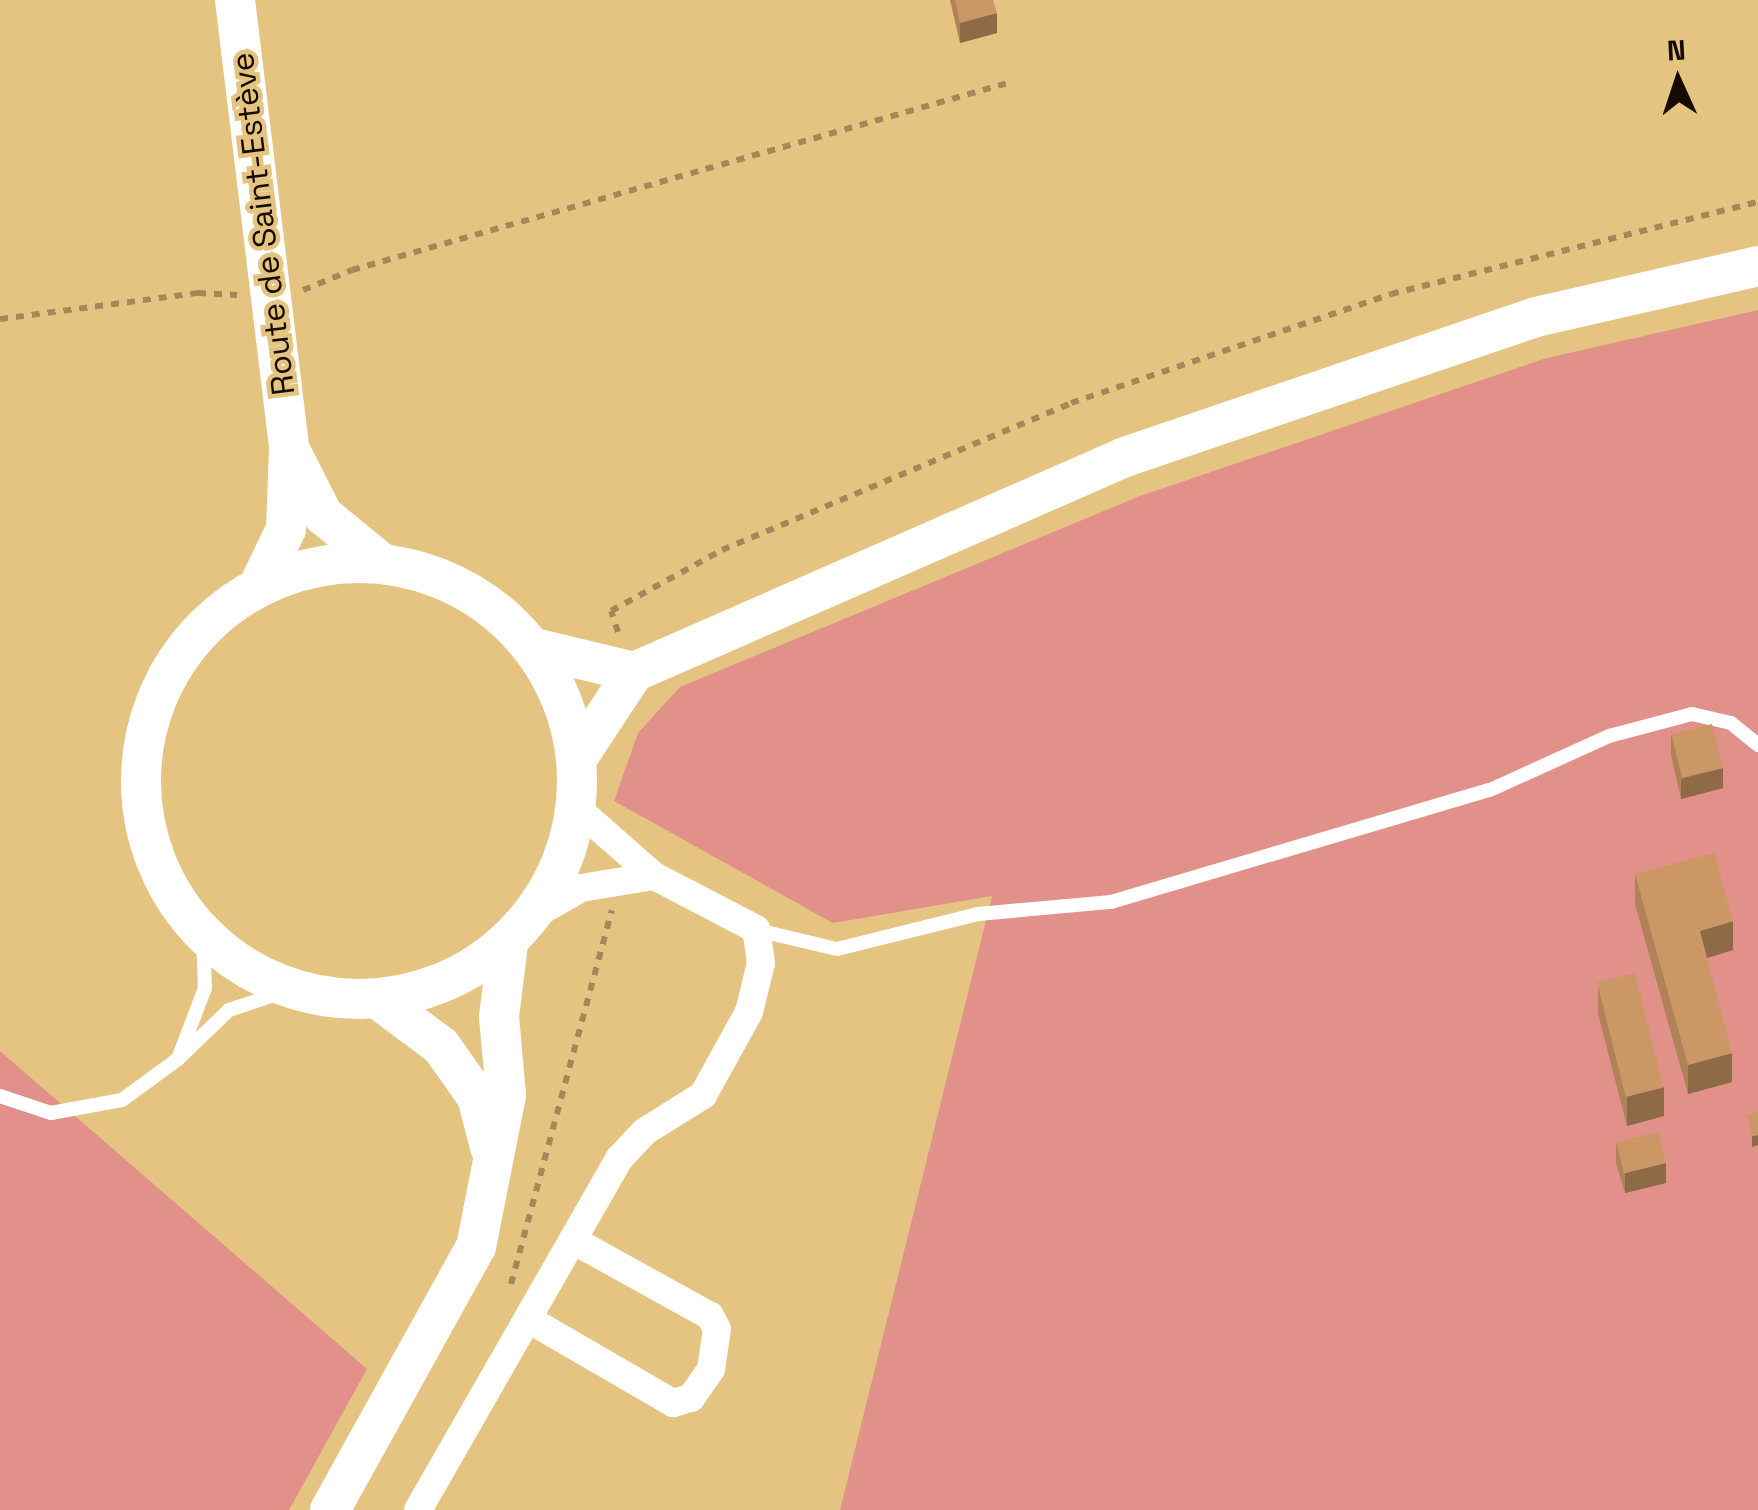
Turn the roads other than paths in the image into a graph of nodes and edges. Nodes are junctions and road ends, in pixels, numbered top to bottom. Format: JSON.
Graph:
{"nodes":[{"id":1,"x":235,"y":0,"type":"edge"},
{"id":2,"x":1758,"y":266,"type":"edge"},
{"id":3,"x":289,"y":448,"type":"junction"},
{"id":4,"x":379,"y":562,"type":"junction"},
{"id":5,"x":260,"y":583,"type":"junction"},
{"id":6,"x":534,"y":648,"type":"junction"},
{"id":7,"x":634,"y":672,"type":"junction"},
{"id":8,"x":1758,"y":745,"type":"edge"},
{"id":9,"x":578,"y":757,"type":"junction"},
{"id":10,"x":577,"y":808,"type":"junction"},
{"id":11,"x":654,"y":876,"type":"junction"},
{"id":12,"x":520,"y":930,"type":"junction"},
{"id":13,"x":756,"y":930,"type":"junction"},
{"id":14,"x":203,"y":937,"type":"junction"},
{"id":15,"x":289,"y":990,"type":"junction"},
{"id":16,"x":379,"y":1000,"type":"junction"},
{"id":17,"x":178,"y":1058,"type":"junction"},
{"id":18,"x":0,"y":1096,"type":"edge"},
{"id":19,"x":496,"y":1171,"type":"junction"},
{"id":20,"x":573,"y":1240,"type":"junction"},
{"id":21,"x":528,"y":1318,"type":"junction"},
{"id":22,"x":330,"y":1510,"type":"edge"},
{"id":23,"x":418,"y":1510,"type":"edge"}],
"edges":[{"from":1,"to":3,"type":"main road","name":"Route de Saint-Estève"},
{"from":2,"to":7,"type":"main road"},
{"from":3,"to":4,"type":"main road","name":"Route de Saint-Estève"},
{"from":3,"to":5,"type":"main road","name":"Route de Saint-Estève"},
{"from":4,"to":5,"type":"main road"},
{"from":4,"to":6,"type":"main road"},
{"from":5,"to":14,"type":"main road"},
{"from":6,"to":7,"type":"main road"},
{"from":6,"to":9,"type":"main road"},
{"from":7,"to":9,"type":"main road"},
{"from":8,"to":13,"type":"lane"},
{"from":9,"to":10,"type":"main road"},
{"from":10,"to":11,"type":"street"},
{"from":10,"to":12,"type":"main road"},
{"from":11,"to":12,"type":"street"},
{"from":11,"to":13,"type":"street"},
{"from":12,"to":16,"type":"main road"},
{"from":12,"to":19,"type":"main road"},
{"from":13,"to":20,"type":"street"},
{"from":14,"to":15,"type":"main road"},
{"from":14,"to":17,"type":"lane"},
{"from":15,"to":16,"type":"main road"},
{"from":15,"to":17,"type":"lane"},
{"from":16,"to":19,"type":"main road"},
{"from":17,"to":18,"type":"lane"},
{"from":19,"to":22,"type":"main road"},
{"from":20,"to":21,"type":"street"},
{"from":20,"to":21,"type":"street"},
{"from":21,"to":23,"type":"street"}]}
